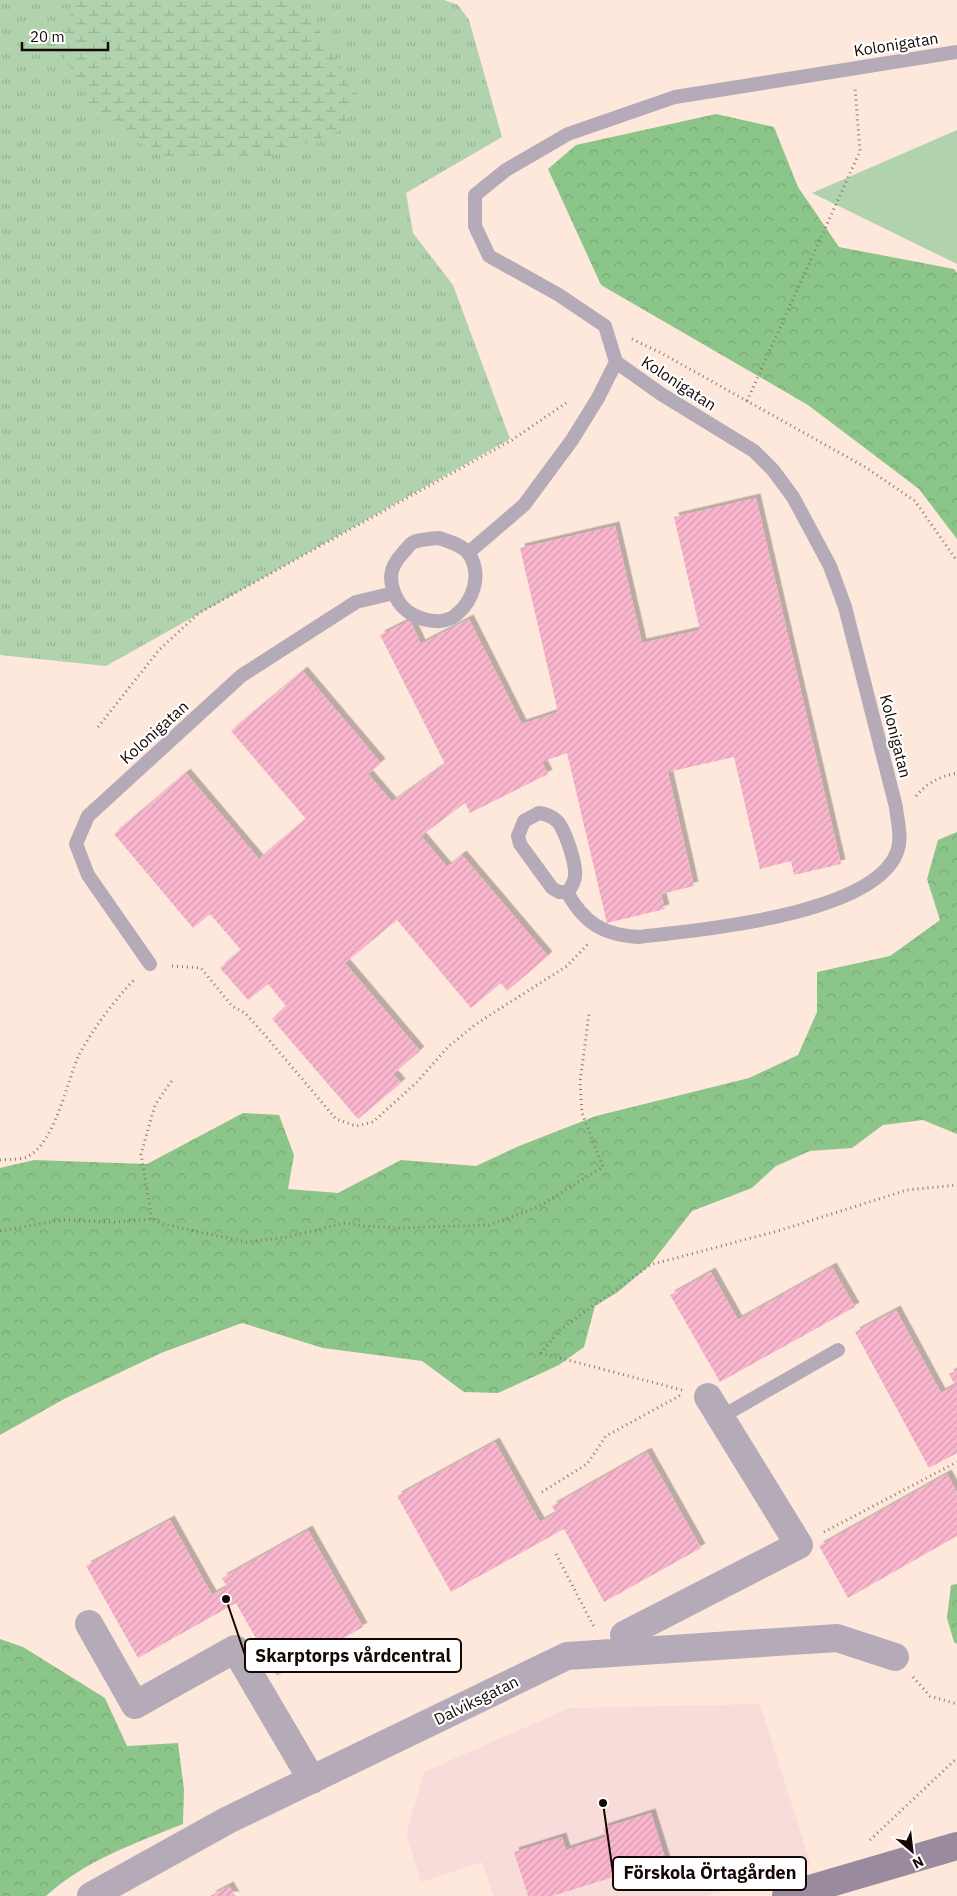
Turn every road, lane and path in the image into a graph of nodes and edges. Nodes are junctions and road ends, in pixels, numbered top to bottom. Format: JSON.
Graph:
{"nodes":[{"id":1,"x":957,"y":52,"type":"edge"},
{"id":2,"x":854,"y":68,"type":"junction"},
{"id":3,"x":605,"y":326,"type":"junction"},
{"id":4,"x":616,"y":362,"type":"junction"},
{"id":5,"x":598,"y":398,"type":"junction"},
{"id":6,"x":747,"y":401,"type":"junction"},
{"id":7,"x":468,"y":552,"type":"junction"},
{"id":8,"x":957,"y":561,"type":"edge"},
{"id":9,"x":394,"y":593,"type":"junction"},
{"id":10,"x":98,"y":727,"type":"dead end"},
{"id":11,"x":957,"y":773,"type":"edge"},
{"id":12,"x":896,"y":807,"type":"junction"},
{"id":13,"x":567,"y":892,"type":"junction"},
{"id":14,"x":598,"y":927,"type":"junction"},
{"id":15,"x":150,"y":964,"type":"junction"},
{"id":16,"x":589,"y":1014,"type":"dead end"},
{"id":17,"x":173,"y":1079,"type":"dead end"},
{"id":18,"x":0,"y":1160,"type":"edge"},
{"id":19,"x":957,"y":1185,"type":"edge"},
{"id":20,"x":152,"y":1219,"type":"junction"},
{"id":21,"x":0,"y":1231,"type":"edge"},
{"id":22,"x":838,"y":1350,"type":"dead end"},
{"id":23,"x":714,"y":1407,"type":"joint"},
{"id":24,"x":957,"y":1462,"type":"edge"},
{"id":25,"x":542,"y":1492,"type":"dead end"},
{"id":26,"x":799,"y":1545,"type":"junction"},
{"id":27,"x":556,"y":1554,"type":"dead end"},
{"id":28,"x":89,"y":1624,"type":"dead end"},
{"id":29,"x":634,"y":1651,"type":"junction"},
{"id":30,"x":604,"y":1653,"type":"junction"},
{"id":31,"x":895,"y":1657,"type":"joint"},
{"id":32,"x":957,"y":1704,"type":"edge"},
{"id":33,"x":957,"y":1758,"type":"edge"},
{"id":34,"x":312,"y":1780,"type":"junction"},
{"id":35,"x":869,"y":1842,"type":"dead end"},
{"id":36,"x":957,"y":1846,"type":"edge"},
{"id":37,"x":91,"y":1896,"type":"edge"},
{"id":38,"x":786,"y":1896,"type":"edge"}],
"edges":[{"from":1,"to":2,"type":"lane","name":"Kolonigatan"},
{"from":2,"to":3,"type":"lane","name":"Kolonigatan"},
{"from":2,"to":6,"type":"path"},
{"from":3,"to":4,"type":"lane","name":"Kolonigatan"},
{"from":3,"to":6,"type":"path"},
{"from":4,"to":5,"type":"lane","name":"Kolonigatan"},
{"from":4,"to":12,"type":"lane","name":"Kolonigatan"},
{"from":5,"to":7,"type":"lane","name":"Kolonigatan"},
{"from":5,"to":10,"type":"path"},
{"from":6,"to":8,"type":"path"},
{"from":7,"to":9,"type":"lane"},
{"from":7,"to":9,"type":"lane"},
{"from":9,"to":15,"type":"lane","name":"Kolonigatan"},
{"from":11,"to":12,"type":"path"},
{"from":12,"to":14,"type":"lane","name":"Kolonigatan"},
{"from":13,"to":13,"type":"lane","name":"Kolonigatan"},
{"from":13,"to":14,"type":"lane","name":"Kolonigatan"},
{"from":14,"to":15,"type":"path"},
{"from":15,"to":18,"type":"path"},
{"from":16,"to":20,"type":"path"},
{"from":17,"to":20,"type":"path"},
{"from":19,"to":25,"type":"path"},
{"from":20,"to":21,"type":"path"},
{"from":22,"to":23,"type":"lane"},
{"from":23,"to":26,"type":"street"},
{"from":24,"to":26,"type":"path"},
{"from":26,"to":29,"type":"street"},
{"from":27,"to":30,"type":"path"},
{"from":28,"to":34,"type":"street"},
{"from":29,"to":30,"type":"street","name":"Dalviksgatan"},
{"from":29,"to":31,"type":"street","name":"Dalviksgatan"},
{"from":30,"to":34,"type":"street","name":"Dalviksgatan"},
{"from":31,"to":32,"type":"path"},
{"from":33,"to":35,"type":"path"},
{"from":34,"to":37,"type":"street","name":"Dalviksgatan"},
{"from":36,"to":38,"type":"street"}]}
